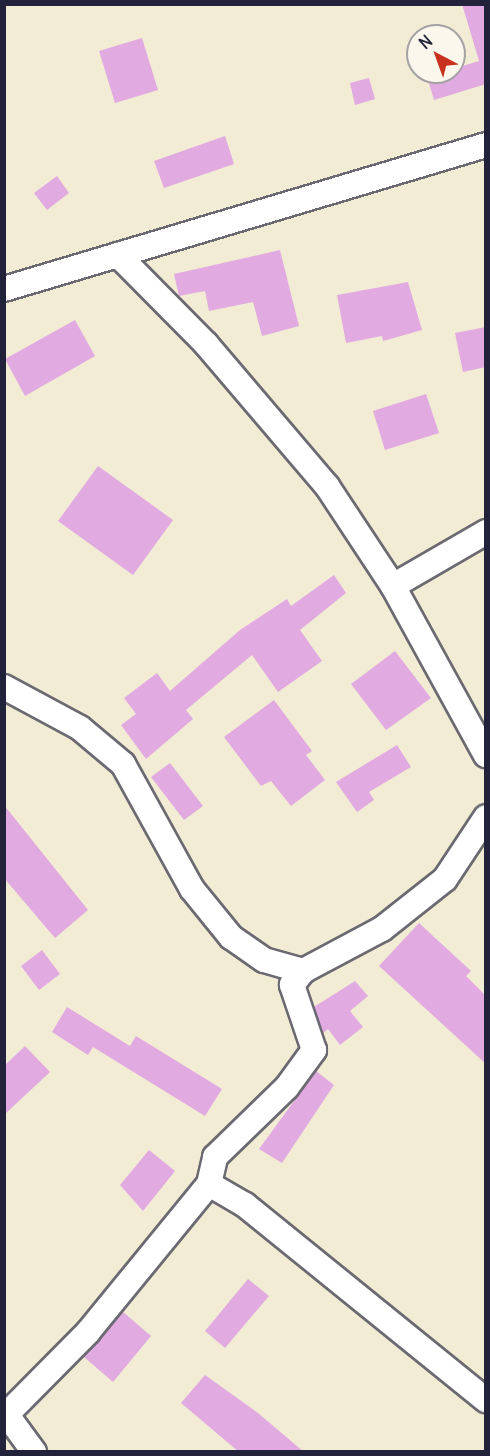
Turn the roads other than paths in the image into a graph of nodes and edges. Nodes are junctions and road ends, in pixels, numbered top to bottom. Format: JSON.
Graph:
{"nodes":[{"id":1,"x":486,"y":145,"type":"edge"},
{"id":2,"x":118,"y":255,"type":"junction"},
{"id":3,"x":4,"y":289,"type":"edge"},
{"id":4,"x":486,"y":531,"type":"edge"},
{"id":5,"x":393,"y":586,"type":"junction"},
{"id":6,"x":4,"y":687,"type":"edge"},
{"id":7,"x":486,"y":755,"type":"edge"},
{"id":8,"x":486,"y":817,"type":"edge"},
{"id":9,"x":303,"y":970,"type":"junction"},
{"id":10,"x":209,"y":1184,"type":"junction"},
{"id":11,"x":486,"y":1400,"type":"edge"},
{"id":12,"x":6,"y":1416,"type":"edge"},
{"id":13,"x":34,"y":1452,"type":"edge"}],
"edges":[{"from":1,"to":2,"type":"street"},
{"from":2,"to":3,"type":"street"},
{"from":2,"to":5,"type":"street"},
{"from":4,"to":5,"type":"street"},
{"from":5,"to":7,"type":"street"},
{"from":6,"to":9,"type":"street"},
{"from":8,"to":9,"type":"street"},
{"from":9,"to":10,"type":"street"},
{"from":10,"to":11,"type":"street"},
{"from":10,"to":12,"type":"street"},
{"from":12,"to":13,"type":"street"}]}
